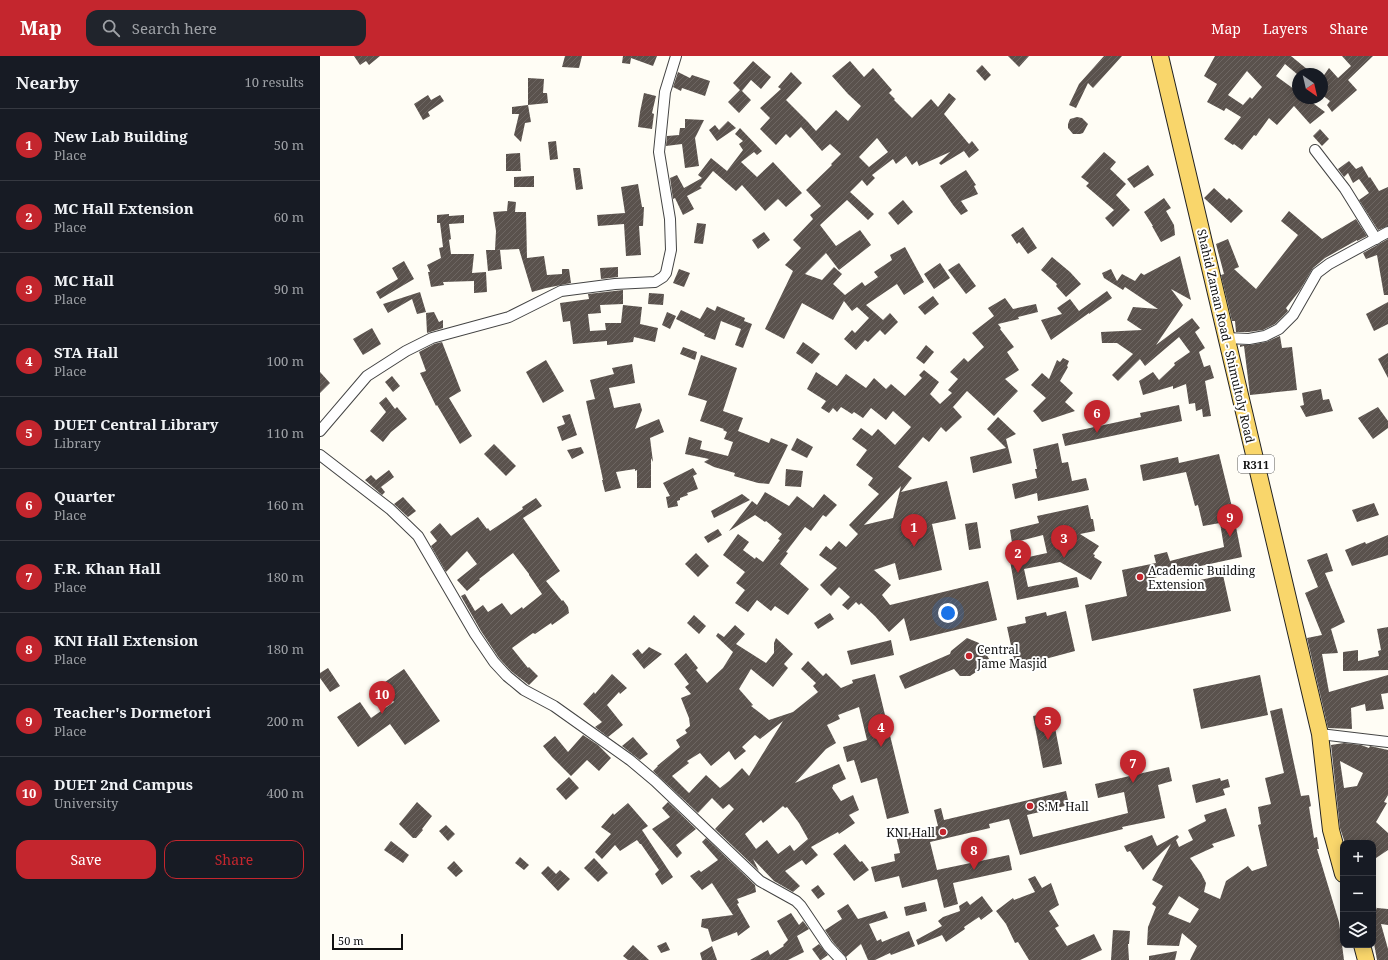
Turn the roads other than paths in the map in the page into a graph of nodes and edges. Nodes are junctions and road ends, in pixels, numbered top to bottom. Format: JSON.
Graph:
{"nodes":[{"id":1,"x":676,"y":56,"type":"edge"},
{"id":2,"x":1160,"y":56,"type":"edge"},
{"id":3,"x":1315,"y":150,"type":"dead end"},
{"id":4,"x":1388,"y":232,"type":"edge"},
{"id":5,"x":1376,"y":239,"type":"junction"},
{"id":6,"x":1226,"y":338,"type":"junction"},
{"id":7,"x":320,"y":431,"type":"edge"},
{"id":8,"x":320,"y":455,"type":"edge"},
{"id":9,"x":1320,"y":734,"type":"junction"},
{"id":10,"x":1388,"y":742,"type":"edge"},
{"id":11,"x":1340,"y":863,"type":"edge"},
{"id":12,"x":1363,"y":948,"type":"edge"},
{"id":13,"x":841,"y":960,"type":"edge"},
{"id":14,"x":1366,"y":960,"type":"edge"}],
"edges":[{"from":1,"to":7,"type":"street"},
{"from":2,"to":6,"type":"main road","name":"Shahid Zaman Road - Shimultoly Road","number":"R311"},
{"from":3,"to":5,"type":"street"},
{"from":4,"to":5,"type":"street"},
{"from":5,"to":6,"type":"street"},
{"from":6,"to":9,"type":"main road","name":"Shahid Zaman Road - Shimultoly Road","number":"R311"},
{"from":8,"to":13,"type":"street"},
{"from":9,"to":10,"type":"street"},
{"from":9,"to":11,"type":"main road","name":"Shahid Zaman Road - Shimultoly Road","number":"R311"},
{"from":12,"to":14,"type":"main road"}]}
